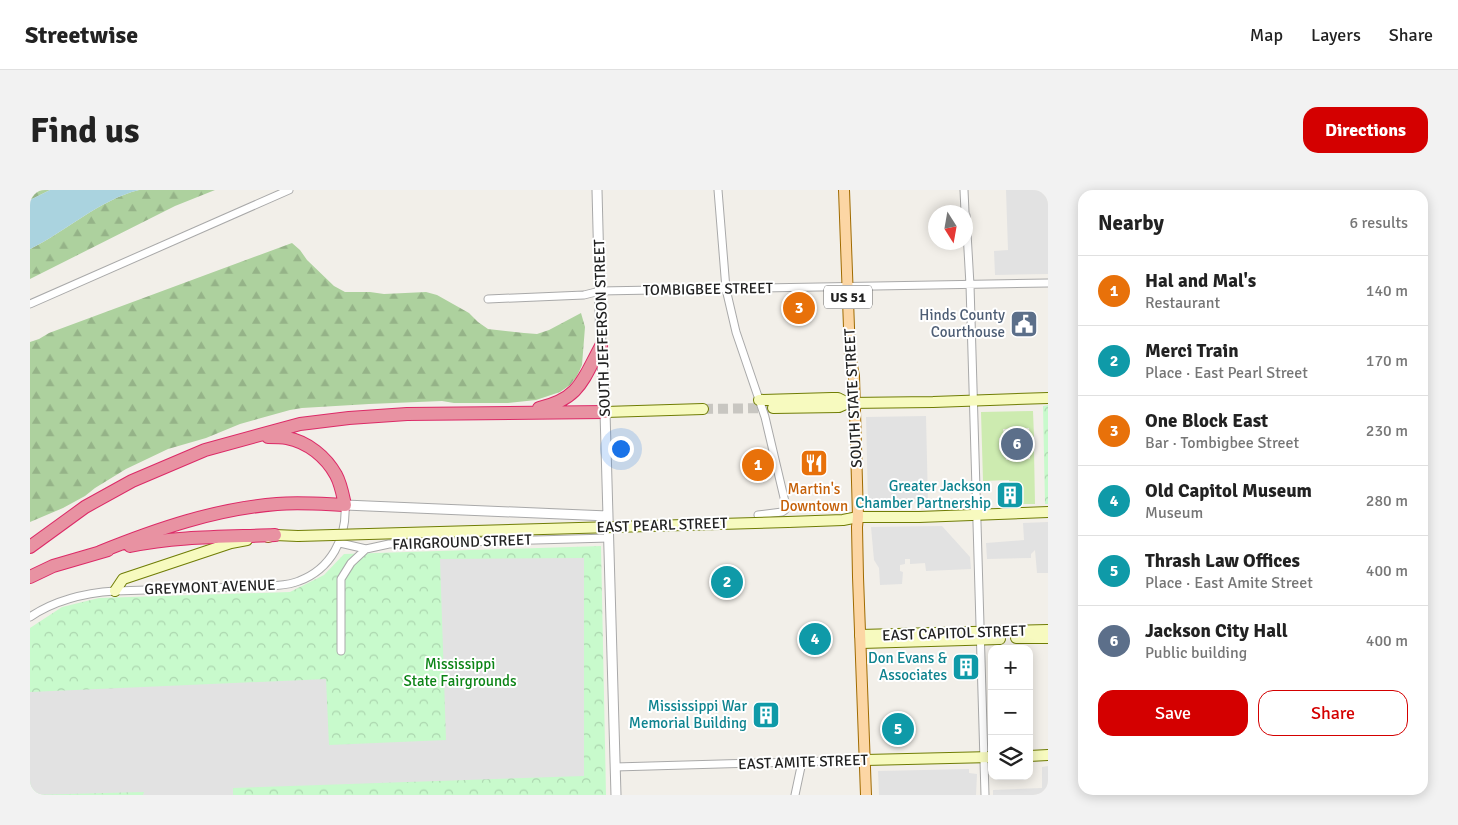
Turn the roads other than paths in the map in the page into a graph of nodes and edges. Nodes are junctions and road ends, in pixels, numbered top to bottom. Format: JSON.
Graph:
{"nodes":[{"id":1,"x":289,"y":190,"type":"edge"},
{"id":2,"x":597,"y":190,"type":"edge"},
{"id":3,"x":718,"y":190,"type":"edge"},
{"id":4,"x":844,"y":190,"type":"edge"},
{"id":5,"x":964,"y":190,"type":"edge"},
{"id":6,"x":965,"y":205,"type":"edge"},
{"id":7,"x":968,"y":250,"type":"edge"},
{"id":8,"x":1048,"y":283,"type":"edge"},
{"id":9,"x":970,"y":285,"type":"junction"},
{"id":10,"x":847,"y":287,"type":"junction"},
{"id":11,"x":726,"y":289,"type":"junction"},
{"id":12,"x":600,"y":291,"type":"junction"},
{"id":13,"x":488,"y":299,"type":"dead end"},
{"id":14,"x":30,"y":304,"type":"edge"},
{"id":15,"x":601,"y":346,"type":"junction"},
{"id":16,"x":1048,"y":398,"type":"edge"},
{"id":17,"x":759,"y":400,"type":"junction"},
{"id":18,"x":973,"y":400,"type":"junction"},
{"id":19,"x":851,"y":403,"type":"junction"},
{"id":20,"x":773,"y":408,"type":"tunnel mouth"},
{"id":21,"x":703,"y":409,"type":"tunnel mouth"},
{"id":22,"x":605,"y":412,"type":"junction"},
{"id":23,"x":518,"y":413,"type":"junction"},
{"id":24,"x":255,"y":436,"type":"junction"},
{"id":25,"x":346,"y":505,"type":"junction"},
{"id":26,"x":1048,"y":512,"type":"edge"},
{"id":27,"x":758,"y":515,"type":"dead end"},
{"id":28,"x":977,"y":515,"type":"junction"},
{"id":29,"x":608,"y":516,"type":"junction"},
{"id":30,"x":858,"y":517,"type":"junction"},
{"id":31,"x":275,"y":535,"type":"junction"},
{"id":32,"x":609,"y":538,"type":"junction"},
{"id":33,"x":340,"y":543,"type":"junction"},
{"id":34,"x":30,"y":547,"type":"edge"},
{"id":35,"x":366,"y":549,"type":"junction"},
{"id":36,"x":100,"y":552,"type":"junction"},
{"id":37,"x":30,"y":577,"type":"edge"},
{"id":38,"x":114,"y":591,"type":"junction"},
{"id":39,"x":30,"y":617,"type":"edge"},
{"id":40,"x":1048,"y":630,"type":"edge"},
{"id":41,"x":980,"y":636,"type":"junction"},
{"id":42,"x":1048,"y":638,"type":"edge"},
{"id":43,"x":860,"y":639,"type":"junction"},
{"id":44,"x":341,"y":651,"type":"dead end"},
{"id":45,"x":1048,"y":755,"type":"edge"},
{"id":46,"x":1033,"y":756,"type":"edge"},
{"id":47,"x":988,"y":757,"type":"edge"},
{"id":48,"x":865,"y":760,"type":"junction"},
{"id":49,"x":802,"y":762,"type":"junction"},
{"id":50,"x":615,"y":767,"type":"junction"},
{"id":51,"x":616,"y":795,"type":"edge"},
{"id":52,"x":796,"y":795,"type":"edge"},
{"id":53,"x":866,"y":795,"type":"edge"},
{"id":54,"x":985,"y":795,"type":"edge"}],
"edges":[{"from":1,"to":14,"type":"street"},
{"from":2,"to":12,"type":"street","name":"SOUTH JEFFERSON STREET"},
{"from":3,"to":11,"type":"street"},
{"from":4,"to":10,"type":"main road","name":"SOUTH STATE STREET","number":"US 51"},
{"from":5,"to":6,"type":"street"},
{"from":7,"to":9,"type":"street"},
{"from":8,"to":9,"type":"street","name":"TOMBIGBEE STREET"},
{"from":9,"to":10,"type":"street","name":"TOMBIGBEE STREET"},
{"from":9,"to":18,"type":"street"},
{"from":10,"to":11,"type":"street","name":"TOMBIGBEE STREET"},
{"from":10,"to":19,"type":"main road","name":"SOUTH STATE STREET","number":"US 51"},
{"from":11,"to":12,"type":"street","name":"TOMBIGBEE STREET"},
{"from":11,"to":17,"type":"street"},
{"from":12,"to":13,"type":"street","name":"TOMBIGBEE STREET"},
{"from":12,"to":15,"type":"street","name":"SOUTH JEFFERSON STREET"},
{"from":15,"to":22,"type":"street","name":"SOUTH JEFFERSON STREET"},
{"from":15,"to":23,"type":"highway"},
{"from":16,"to":18,"type":"main road"},
{"from":17,"to":19,"type":"main road"},
{"from":17,"to":27,"type":"street"},
{"from":18,"to":19,"type":"main road"},
{"from":18,"to":28,"type":"street"},
{"from":19,"to":20,"type":"main road"},
{"from":19,"to":30,"type":"main road","name":"SOUTH STATE STREET","number":"US 51"},
{"from":21,"to":22,"type":"main road"},
{"from":22,"to":23,"type":"highway"},
{"from":22,"to":29,"type":"street","name":"SOUTH JEFFERSON STREET"},
{"from":23,"to":24,"type":"highway"},
{"from":24,"to":25,"type":"highway"},
{"from":24,"to":34,"type":"highway"},
{"from":25,"to":29,"type":"street"},
{"from":25,"to":33,"type":"street","name":"GREYMONT AVENUE"},
{"from":25,"to":36,"type":"highway"},
{"from":26,"to":28,"type":"main road","name":"EAST PEARL STREET"},
{"from":28,"to":30,"type":"main road","name":"EAST PEARL STREET"},
{"from":28,"to":41,"type":"street"},
{"from":29,"to":32,"type":"street","name":"SOUTH JEFFERSON STREET"},
{"from":30,"to":31,"type":"main road","name":"EAST PEARL STREET","bridge":true},
{"from":30,"to":43,"type":"main road","name":"SOUTH STATE STREET","number":"US 51"},
{"from":31,"to":36,"type":"highway"},
{"from":31,"to":38,"type":"main road","name":"EAST PEARL STREET"},
{"from":32,"to":35,"type":"street","name":"FAIRGROUND STREET"},
{"from":32,"to":50,"type":"street","name":"SOUTH JEFFERSON STREET"},
{"from":33,"to":35,"type":"street"},
{"from":33,"to":38,"type":"street","name":"GREYMONT AVENUE"},
{"from":35,"to":44,"type":"street"},
{"from":36,"to":37,"type":"highway"},
{"from":38,"to":39,"type":"street","name":"GREYMONT AVENUE"},
{"from":40,"to":41,"type":"main road","name":"EAST CAPITOL STREET"},
{"from":41,"to":42,"type":"main road","name":"EAST CAPITOL STREET"},
{"from":41,"to":43,"type":"main road","name":"EAST CAPITOL STREET"},
{"from":41,"to":47,"type":"street"},
{"from":43,"to":48,"type":"main road","number":"US 51"},
{"from":45,"to":46,"type":"main road"},
{"from":47,"to":48,"type":"main road","name":"EAST AMITE STREET"},
{"from":47,"to":54,"type":"street"},
{"from":48,"to":49,"type":"street","name":"EAST AMITE STREET"},
{"from":48,"to":53,"type":"main road","number":"US 51"},
{"from":49,"to":50,"type":"street","name":"EAST AMITE STREET"},
{"from":49,"to":52,"type":"street"},
{"from":50,"to":51,"type":"street","name":"SOUTH JEFFERSON STREET"}]}
